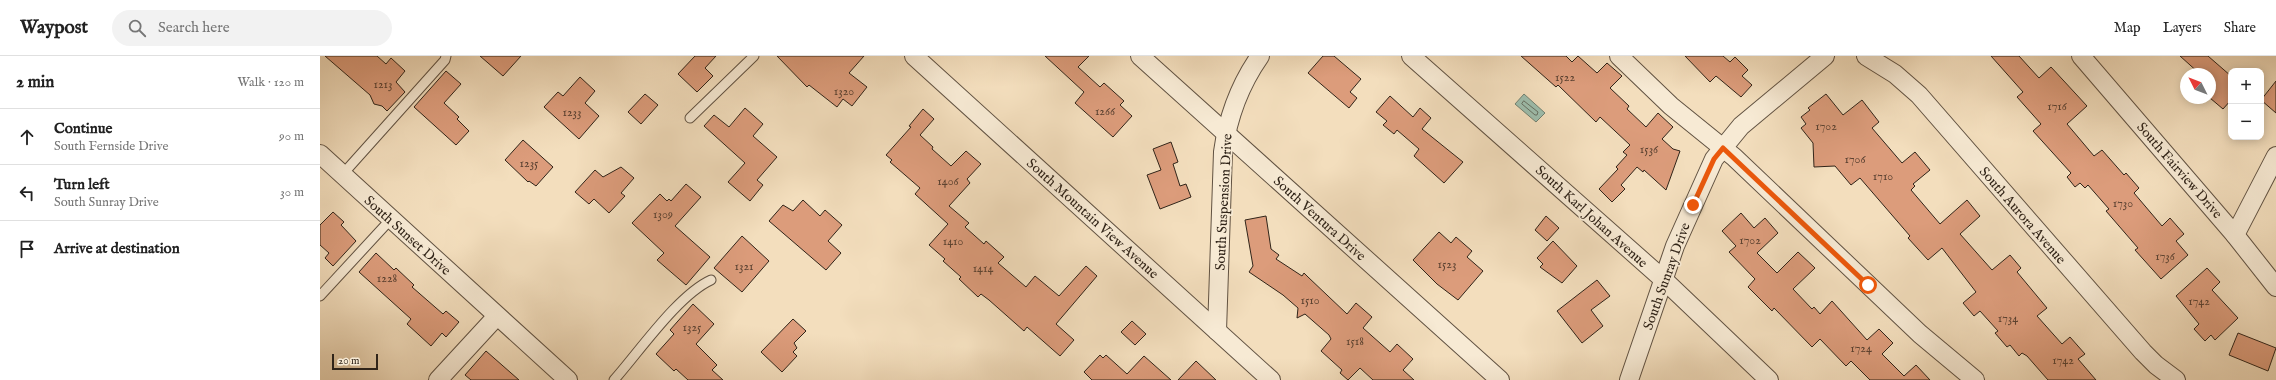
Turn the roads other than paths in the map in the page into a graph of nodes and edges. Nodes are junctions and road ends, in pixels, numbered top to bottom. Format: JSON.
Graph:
{"nodes":[{"id":1,"x":446,"y":56,"type":"edge"},
{"id":2,"x":754,"y":56,"type":"edge"},
{"id":3,"x":914,"y":56,"type":"edge"},
{"id":4,"x":1140,"y":56,"type":"edge"},
{"id":5,"x":1260,"y":56,"type":"edge"},
{"id":6,"x":1411,"y":56,"type":"edge"},
{"id":7,"x":1619,"y":56,"type":"edge"},
{"id":8,"x":1825,"y":56,"type":"edge"},
{"id":9,"x":1866,"y":56,"type":"edge"},
{"id":10,"x":2081,"y":56,"type":"edge"},
{"id":11,"x":690,"y":118,"type":"dead end"},
{"id":12,"x":1226,"y":133,"type":"junction"},
{"id":13,"x":1723,"y":148,"type":"junction"},
{"id":14,"x":320,"y":154,"type":"edge"},
{"id":15,"x":2276,"y":156,"type":"edge"},
{"id":16,"x":342,"y":175,"type":"junction"},
{"id":17,"x":391,"y":219,"type":"junction"},
{"id":18,"x":2235,"y":235,"type":"junction"},
{"id":19,"x":711,"y":280,"type":"dead end"},
{"id":20,"x":1664,"y":280,"type":"junction"},
{"id":21,"x":2276,"y":287,"type":"edge"},
{"id":22,"x":320,"y":296,"type":"edge"},
{"id":23,"x":497,"y":316,"type":"junction"},
{"id":24,"x":1217,"y":331,"type":"junction"},
{"id":25,"x":438,"y":380,"type":"edge"},
{"id":26,"x":568,"y":380,"type":"edge"},
{"id":27,"x":614,"y":380,"type":"edge"},
{"id":28,"x":1271,"y":380,"type":"edge"},
{"id":29,"x":1500,"y":380,"type":"edge"},
{"id":30,"x":1629,"y":380,"type":"edge"},
{"id":31,"x":1769,"y":380,"type":"edge"},
{"id":32,"x":1975,"y":380,"type":"edge"},
{"id":33,"x":2176,"y":380,"type":"edge"}],
"edges":[{"from":1,"to":16,"type":"lane"},
{"from":2,"to":11,"type":"lane"},
{"from":3,"to":24,"type":"street","name":"South Mountain View Avenue"},
{"from":4,"to":12,"type":"street","name":"South Ventura Drive"},
{"from":5,"to":12,"type":"street","name":"South Suspension Drive"},
{"from":6,"to":20,"type":"street","name":"South Karl Johan Avenue"},
{"from":7,"to":13,"type":"street"},
{"from":8,"to":13,"type":"street","name":"South Sunray Drive"},
{"from":9,"to":33,"type":"street","name":"South Aurora Avenue"},
{"from":10,"to":18,"type":"street","name":"South Fairview Drive"},
{"from":12,"to":24,"type":"street","name":"South Suspension Drive"},
{"from":12,"to":29,"type":"street","name":"South Ventura Drive"},
{"from":13,"to":20,"type":"street","name":"South Sunray Drive"},
{"from":13,"to":32,"type":"street"},
{"from":14,"to":16,"type":"street","name":"South Sunset Drive"},
{"from":15,"to":18,"type":"street"},
{"from":16,"to":17,"type":"street","name":"South Sunset Drive"},
{"from":17,"to":22,"type":"lane"},
{"from":17,"to":23,"type":"street","name":"South Sunset Drive"},
{"from":18,"to":21,"type":"street","name":"South Fairview Drive"},
{"from":19,"to":27,"type":"lane"},
{"from":20,"to":30,"type":"street","name":"South Sunray Drive"},
{"from":20,"to":31,"type":"street","name":"South Karl Johan Avenue"},
{"from":23,"to":25,"type":"street"},
{"from":23,"to":26,"type":"street","name":"South Sunset Drive"},
{"from":24,"to":28,"type":"street","name":"South Mountain View Avenue"}]}
